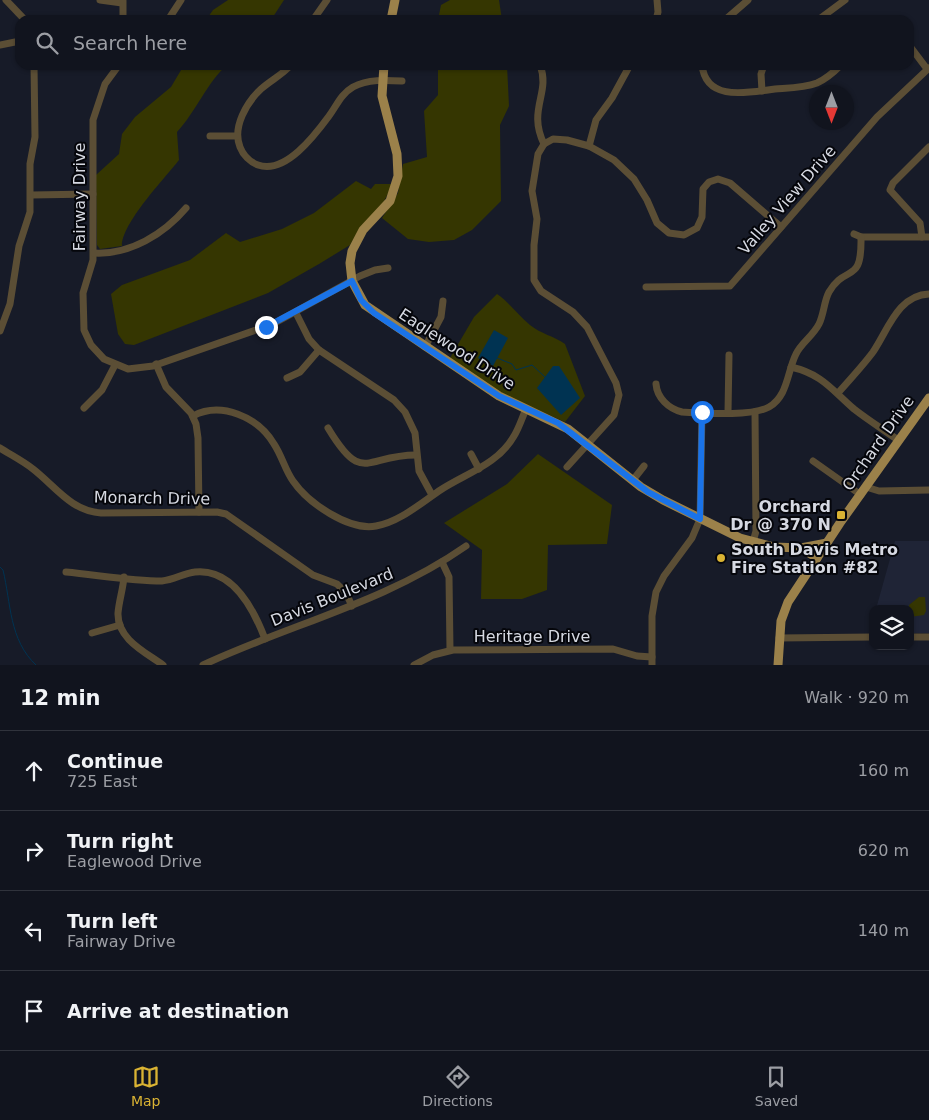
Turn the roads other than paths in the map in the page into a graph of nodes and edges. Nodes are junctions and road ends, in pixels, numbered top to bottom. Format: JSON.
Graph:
{"nodes":[{"id":1,"x":6,"y":0,"type":"edge"},
{"id":2,"x":100,"y":0,"type":"edge"},
{"id":3,"x":181,"y":0,"type":"edge"},
{"id":4,"x":327,"y":0,"type":"edge"},
{"id":5,"x":395,"y":0,"type":"edge"},
{"id":6,"x":656,"y":0,"type":"edge"},
{"id":7,"x":748,"y":0,"type":"edge"},
{"id":8,"x":845,"y":0,"type":"edge"},
{"id":9,"x":123,"y":2,"type":"edge"},
{"id":10,"x":20,"y":15,"type":"edge"},
{"id":11,"x":123,"y":15,"type":"edge"},
{"id":12,"x":171,"y":15,"type":"edge"},
{"id":13,"x":316,"y":15,"type":"edge"},
{"id":14,"x":393,"y":15,"type":"edge"},
{"id":15,"x":657,"y":15,"type":"edge"},
{"id":16,"x":731,"y":15,"type":"edge"},
{"id":17,"x":825,"y":15,"type":"edge"},
{"id":18,"x":15,"y":42,"type":"edge"},
{"id":19,"x":0,"y":45,"type":"edge"},
{"id":20,"x":914,"y":51,"type":"edge"},
{"id":21,"x":928,"y":68,"type":"edge"},
{"id":22,"x":34,"y":70,"type":"edge"},
{"id":23,"x":115,"y":70,"type":"edge"},
{"id":24,"x":285,"y":70,"type":"edge"},
{"id":25,"x":383,"y":70,"type":"edge"},
{"id":26,"x":541,"y":70,"type":"edge"},
{"id":27,"x":627,"y":70,"type":"edge"},
{"id":28,"x":704,"y":70,"type":"edge"},
{"id":29,"x":762,"y":70,"type":"edge"},
{"id":30,"x":836,"y":70,"type":"edge"},
{"id":31,"x":381,"y":81,"type":"junction"},
{"id":32,"x":402,"y":81,"type":"dead end"},
{"id":33,"x":762,"y":91,"type":"junction"},
{"id":34,"x":210,"y":136,"type":"dead end"},
{"id":35,"x":237,"y":136,"type":"junction"},
{"id":36,"x":544,"y":144,"type":"junction"},
{"id":37,"x":589,"y":146,"type":"junction"},
{"id":38,"x":929,"y":147,"type":"edge"},
{"id":39,"x":93,"y":194,"type":"junction"},
{"id":40,"x":31,"y":195,"type":"junction"},
{"id":41,"x":186,"y":208,"type":"dead end"},
{"id":42,"x":781,"y":227,"type":"junction"},
{"id":43,"x":925,"y":237,"type":"edge"},
{"id":44,"x":94,"y":253,"type":"junction"},
{"id":45,"x":388,"y":268,"type":"dead end"},
{"id":46,"x":352,"y":281,"type":"junction"},
{"id":47,"x":646,"y":287,"type":"dead end"},
{"id":48,"x":929,"y":294,"type":"edge"},
{"id":49,"x":443,"y":302,"type":"dead end"},
{"id":50,"x":296,"y":313,"type":"junction"},
{"id":51,"x":3,"y":314,"type":"edge"},
{"id":52,"x":0,"y":331,"type":"edge"},
{"id":53,"x":425,"y":347,"type":"junction"},
{"id":54,"x":319,"y":350,"type":"junction"},
{"id":55,"x":729,"y":355,"type":"dead end"},
{"id":56,"x":156,"y":364,"type":"junction"},
{"id":57,"x":115,"y":365,"type":"junction"},
{"id":58,"x":791,"y":367,"type":"junction"},
{"id":59,"x":287,"y":378,"type":"dead end"},
{"id":60,"x":656,"y":384,"type":"dead end"},
{"id":61,"x":838,"y":392,"type":"junction"},
{"id":62,"x":929,"y":398,"type":"edge"},
{"id":63,"x":84,"y":408,"type":"dead end"},
{"id":64,"x":526,"y":408,"type":"junction"},
{"id":65,"x":702,"y":412,"type":"junction"},
{"id":66,"x":728,"y":412,"type":"junction"},
{"id":67,"x":755,"y":412,"type":"junction"},
{"id":68,"x":193,"y":416,"type":"junction"},
{"id":69,"x":328,"y":428,"type":"dead end"},
{"id":70,"x":898,"y":440,"type":"junction"},
{"id":71,"x":588,"y":444,"type":"junction"},
{"id":72,"x":0,"y":448,"type":"edge"},
{"id":73,"x":471,"y":454,"type":"dead end"},
{"id":74,"x":416,"y":455,"type":"junction"},
{"id":75,"x":813,"y":461,"type":"dead end"},
{"id":76,"x":644,"y":466,"type":"dead end"},
{"id":77,"x":567,"y":467,"type":"dead end"},
{"id":78,"x":479,"y":469,"type":"junction"},
{"id":79,"x":633,"y":480,"type":"junction"},
{"id":80,"x":866,"y":487,"type":"junction"},
{"id":81,"x":929,"y":490,"type":"edge"},
{"id":82,"x":432,"y":495,"type":"junction"},
{"id":83,"x":860,"y":495,"type":"junction"},
{"id":84,"x":199,"y":512,"type":"junction"},
{"id":85,"x":700,"y":519,"type":"junction"},
{"id":86,"x":753,"y":542,"type":"junction"},
{"id":87,"x":827,"y":543,"type":"junction"},
{"id":88,"x":466,"y":546,"type":"dead end"},
{"id":89,"x":801,"y":548,"type":"junction"},
{"id":90,"x":817,"y":558,"type":"junction"},
{"id":91,"x":442,"y":562,"type":"junction"},
{"id":92,"x":66,"y":572,"type":"dead end"},
{"id":93,"x":124,"y":577,"type":"junction"},
{"id":94,"x":352,"y":606,"type":"junction"},
{"id":95,"x":120,"y":625,"type":"junction"},
{"id":96,"x":92,"y":633,"type":"dead end"},
{"id":97,"x":914,"y":637,"type":"edge"},
{"id":98,"x":929,"y":637,"type":"edge"},
{"id":99,"x":265,"y":638,"type":"junction"},
{"id":100,"x":779,"y":638,"type":"junction"},
{"id":101,"x":869,"y":638,"type":"edge"},
{"id":102,"x":450,"y":650,"type":"junction"},
{"id":103,"x":652,"y":661,"type":"edge"},
{"id":104,"x":163,"y":665,"type":"edge"},
{"id":105,"x":203,"y":665,"type":"edge"},
{"id":106,"x":414,"y":665,"type":"edge"},
{"id":107,"x":778,"y":665,"type":"edge"}],
"edges":[{"from":1,"to":10,"type":"street"},
{"from":2,"to":9,"type":"street"},
{"from":3,"to":12,"type":"street"},
{"from":4,"to":13,"type":"street"},
{"from":5,"to":14,"type":"main road"},
{"from":6,"to":15,"type":"street"},
{"from":7,"to":16,"type":"street"},
{"from":8,"to":17,"type":"street"},
{"from":9,"to":11,"type":"street"},
{"from":18,"to":19,"type":"street"},
{"from":20,"to":21,"type":"street"},
{"from":21,"to":42,"type":"street","name":"Valley View Drive"},
{"from":22,"to":40,"type":"street"},
{"from":23,"to":39,"type":"street","name":"Fairway Drive"},
{"from":24,"to":35,"type":"street"},
{"from":25,"to":31,"type":"main road","name":"Eaglewood Drive"},
{"from":26,"to":36,"type":"street"},
{"from":27,"to":37,"type":"street"},
{"from":28,"to":33,"type":"street"},
{"from":29,"to":33,"type":"street"},
{"from":30,"to":33,"type":"street"},
{"from":31,"to":32,"type":"street"},
{"from":31,"to":35,"type":"street"},
{"from":31,"to":46,"type":"main road","name":"Eaglewood Drive"},
{"from":34,"to":35,"type":"street"},
{"from":36,"to":37,"type":"street"},
{"from":36,"to":71,"type":"street"},
{"from":37,"to":42,"type":"street"},
{"from":38,"to":43,"type":"street"},
{"from":39,"to":40,"type":"street"},
{"from":39,"to":44,"type":"street","name":"Fairway Drive"},
{"from":40,"to":51,"type":"street"},
{"from":41,"to":44,"type":"street"},
{"from":42,"to":47,"type":"street","name":"Valley View Drive"},
{"from":43,"to":58,"type":"street"},
{"from":44,"to":57,"type":"street","name":"Fairway Drive"},
{"from":45,"to":46,"type":"street","name":"Fairway Drive"},
{"from":46,"to":50,"type":"street","name":"Fairway Drive"},
{"from":46,"to":53,"type":"main road","name":"Eaglewood Drive"},
{"from":48,"to":61,"type":"street"},
{"from":49,"to":53,"type":"street"},
{"from":50,"to":54,"type":"street"},
{"from":50,"to":56,"type":"street","name":"Fairway Drive"},
{"from":51,"to":52,"type":"street"},
{"from":53,"to":64,"type":"main road","name":"Eaglewood Drive"},
{"from":54,"to":59,"type":"street"},
{"from":54,"to":74,"type":"street"},
{"from":55,"to":66,"type":"street"},
{"from":56,"to":57,"type":"street","name":"Fairway Drive"},
{"from":56,"to":68,"type":"street"},
{"from":57,"to":63,"type":"street"},
{"from":58,"to":61,"type":"street"},
{"from":58,"to":67,"type":"street"},
{"from":60,"to":65,"type":"street"},
{"from":61,"to":70,"type":"street"},
{"from":62,"to":70,"type":"main road","name":"Orchard Drive"},
{"from":64,"to":71,"type":"main road","name":"Eaglewood Drive"},
{"from":64,"to":78,"type":"street"},
{"from":65,"to":66,"type":"street"},
{"from":65,"to":85,"type":"street"},
{"from":66,"to":67,"type":"street"},
{"from":67,"to":86,"type":"street"},
{"from":68,"to":82,"type":"street"},
{"from":68,"to":84,"type":"street"},
{"from":69,"to":74,"type":"street"},
{"from":70,"to":80,"type":"main road","name":"Orchard Drive"},
{"from":71,"to":77,"type":"street"},
{"from":71,"to":79,"type":"main road","name":"Eaglewood Drive"},
{"from":72,"to":84,"type":"street","name":"Monarch Drive"},
{"from":73,"to":78,"type":"street"},
{"from":74,"to":82,"type":"street"},
{"from":75,"to":83,"type":"street"},
{"from":76,"to":79,"type":"street"},
{"from":78,"to":82,"type":"street"},
{"from":79,"to":85,"type":"main road","name":"Eaglewood Drive"},
{"from":80,"to":81,"type":"street"},
{"from":80,"to":83,"type":"main road","name":"Orchard Drive"},
{"from":83,"to":87,"type":"main road","name":"Orchard Drive"},
{"from":84,"to":94,"type":"street","name":"Monarch Drive"},
{"from":85,"to":86,"type":"main road","name":"Eaglewood Drive"},
{"from":85,"to":103,"type":"street"},
{"from":86,"to":89,"type":"main road","name":"Eaglewood Drive"},
{"from":87,"to":89,"type":"main road"},
{"from":87,"to":90,"type":"main road","name":"Orchard Drive"},
{"from":88,"to":91,"type":"street","name":"Davis Boulevard"},
{"from":89,"to":90,"type":"main road","name":"Eaglewood Drive"},
{"from":90,"to":100,"type":"main road","name":"Orchard Drive"},
{"from":91,"to":94,"type":"street","name":"Davis Boulevard"},
{"from":91,"to":102,"type":"street"},
{"from":92,"to":93,"type":"street"},
{"from":93,"to":95,"type":"street"},
{"from":93,"to":99,"type":"street"},
{"from":94,"to":99,"type":"street","name":"Davis Boulevard"},
{"from":95,"to":96,"type":"street"},
{"from":95,"to":104,"type":"street"},
{"from":97,"to":98,"type":"street"},
{"from":99,"to":105,"type":"street","name":"Davis Boulevard"},
{"from":100,"to":101,"type":"street"},
{"from":100,"to":107,"type":"main road","name":"Orchard Drive"},
{"from":102,"to":103,"type":"street","name":"Heritage Drive"},
{"from":102,"to":106,"type":"street","name":"Heritage Drive"}]}
